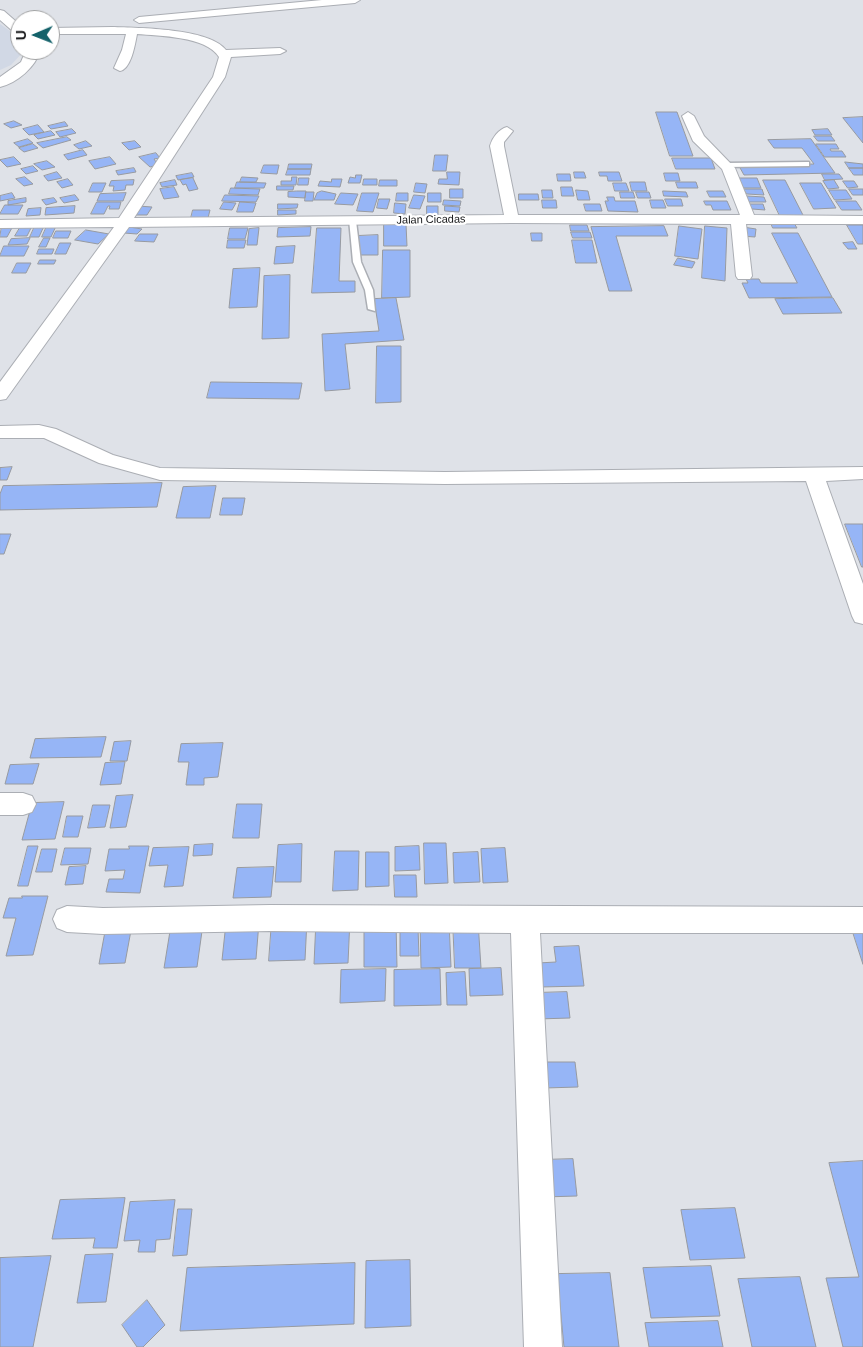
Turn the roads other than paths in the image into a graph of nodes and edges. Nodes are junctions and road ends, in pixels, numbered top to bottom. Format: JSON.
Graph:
{"nodes":[{"id":1,"x":355,"y":0,"type":"edge"},
{"id":2,"x":0,"y":14,"type":"edge"},
{"id":3,"x":10,"y":22,"type":"edge"},
{"id":4,"x":137,"y":23,"type":"junction"},
{"id":5,"x":60,"y":29,"type":"edge"},
{"id":6,"x":280,"y":52,"type":"dead end"},
{"id":7,"x":223,"y":54,"type":"junction"},
{"id":8,"x":30,"y":60,"type":"edge"},
{"id":9,"x":120,"y":68,"type":"dead end"},
{"id":10,"x":0,"y":82,"type":"edge"},
{"id":11,"x":688,"y":116,"type":"dead end"},
{"id":12,"x":507,"y":131,"type":"dead end"},
{"id":13,"x":806,"y":164,"type":"dead end"},
{"id":14,"x":726,"y":165,"type":"junction"},
{"id":15,"x":512,"y":219,"type":"junction"},
{"id":16,"x":743,"y":220,"type":"junction"},
{"id":17,"x":863,"y":220,"type":"edge"},
{"id":18,"x":352,"y":221,"type":"junction"},
{"id":19,"x":124,"y":223,"type":"junction"},
{"id":20,"x":0,"y":224,"type":"edge"},
{"id":21,"x":744,"y":276,"type":"dead end"},
{"id":22,"x":372,"y":309,"type":"dead end"},
{"id":23,"x":0,"y":394,"type":"edge"},
{"id":24,"x":0,"y":432,"type":"edge"},
{"id":25,"x":863,"y":472,"type":"edge"},
{"id":26,"x":814,"y":475,"type":"junction"},
{"id":27,"x":863,"y":616,"type":"edge"},
{"id":28,"x":67,"y":919,"type":"dead end"},
{"id":29,"x":525,"y":920,"type":"junction"},
{"id":30,"x":863,"y":920,"type":"edge"},
{"id":31,"x":543,"y":1347,"type":"edge"}],
"edges":[{"from":1,"to":4,"type":"street"},
{"from":2,"to":3,"type":"main road"},
{"from":4,"to":5,"type":"street"},
{"from":4,"to":7,"type":"street"},
{"from":4,"to":9,"type":"street"},
{"from":6,"to":7,"type":"street"},
{"from":7,"to":19,"type":"street"},
{"from":8,"to":10,"type":"main road"},
{"from":11,"to":14,"type":"street"},
{"from":12,"to":15,"type":"street"},
{"from":13,"to":14,"type":"lane"},
{"from":14,"to":16,"type":"street"},
{"from":15,"to":16,"type":"street","name":"Jalan Cicadas"},
{"from":15,"to":18,"type":"street","name":"Jalan Cicadas"},
{"from":16,"to":17,"type":"street","name":"Jalan Cicadas"},
{"from":16,"to":21,"type":"street"},
{"from":18,"to":19,"type":"street","name":"Jalan Cicadas"},
{"from":18,"to":22,"type":"lane"},
{"from":19,"to":20,"type":"street","name":"Jalan Cicadas"},
{"from":19,"to":23,"type":"street"},
{"from":24,"to":26,"type":"street"},
{"from":25,"to":26,"type":"street"},
{"from":26,"to":27,"type":"street"},
{"from":28,"to":29,"type":"street"},
{"from":29,"to":30,"type":"street"},
{"from":29,"to":31,"type":"street"}]}
